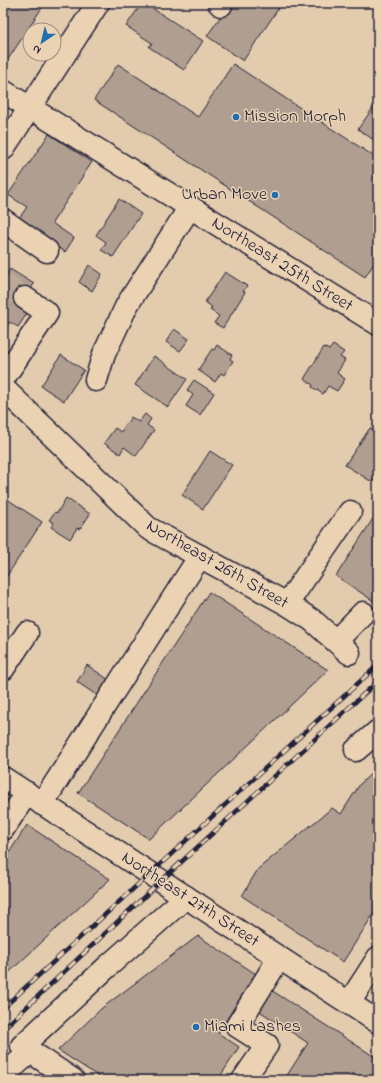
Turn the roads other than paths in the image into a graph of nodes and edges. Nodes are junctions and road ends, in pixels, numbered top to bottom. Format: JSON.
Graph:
{"nodes":[{"id":1,"x":98,"y":3,"type":"edge"},
{"id":2,"x":3,"y":91,"type":"edge"},
{"id":3,"x":30,"y":108,"type":"junction"},
{"id":4,"x":3,"y":149,"type":"edge"},
{"id":5,"x":190,"y":207,"type":"junction"},
{"id":6,"x":3,"y":220,"type":"edge"},
{"id":7,"x":47,"y":251,"type":"dead end"},
{"id":8,"x":25,"y":298,"type":"tunnel mouth"},
{"id":9,"x":378,"y":324,"type":"edge"},
{"id":10,"x":3,"y":379,"type":"edge"},
{"id":11,"x":96,"y":380,"type":"dead end"},
{"id":12,"x":3,"y":388,"type":"edge"},
{"id":13,"x":350,"y":512,"type":"dead end"},
{"id":14,"x":200,"y":556,"type":"junction"},
{"id":15,"x":287,"y":604,"type":"junction"},
{"id":16,"x":363,"y":613,"type":"dead end"},
{"id":17,"x":27,"y":633,"type":"dead end"},
{"id":18,"x":3,"y":670,"type":"edge"},
{"id":19,"x":378,"y":731,"type":"edge"},
{"id":20,"x":356,"y":750,"type":"dead end"},
{"id":21,"x":3,"y":778,"type":"edge"},
{"id":22,"x":35,"y":799,"type":"junction"},
{"id":23,"x":3,"y":829,"type":"edge"},
{"id":24,"x":186,"y":897,"type":"junction"},
{"id":25,"x":278,"y":958,"type":"junction"},
{"id":26,"x":378,"y":958,"type":"edge"},
{"id":27,"x":348,"y":1003,"type":"junction"},
{"id":28,"x":378,"y":1022,"type":"edge"},
{"id":29,"x":26,"y":1049,"type":"junction"},
{"id":30,"x":3,"y":1076,"type":"edge"},
{"id":31,"x":73,"y":1080,"type":"edge"},
{"id":32,"x":243,"y":1080,"type":"edge"}],
"edges":[{"from":1,"to":3,"type":"street"},
{"from":2,"to":3,"type":"street","name":"Northeast 25th Street"},
{"from":3,"to":4,"type":"street"},
{"from":3,"to":5,"type":"street","name":"Northeast 25th Street"},
{"from":5,"to":9,"type":"street","name":"Northeast 25th Street"},
{"from":5,"to":11,"type":"street"},
{"from":6,"to":7,"type":"street"},
{"from":8,"to":10,"type":"street"},
{"from":12,"to":14,"type":"street","name":"Northeast 26th Street"},
{"from":13,"to":15,"type":"street"},
{"from":14,"to":15,"type":"street","name":"Northeast 26th Street"},
{"from":14,"to":22,"type":"street"},
{"from":15,"to":16,"type":"street","name":"Northeast 26th Street"},
{"from":17,"to":18,"type":"street"},
{"from":19,"to":20,"type":"street"},
{"from":21,"to":22,"type":"street","name":"Northeast 27th Street"},
{"from":22,"to":23,"type":"street"},
{"from":22,"to":24,"type":"street","name":"Northeast 27th Street"},
{"from":24,"to":25,"type":"street","name":"Northeast 27th Street"},
{"from":24,"to":29,"type":"street"},
{"from":25,"to":27,"type":"street","name":"Northeast 27th Street"},
{"from":25,"to":32,"type":"street"},
{"from":26,"to":27,"type":"street"},
{"from":27,"to":28,"type":"street","name":"Northeast 27th Street"},
{"from":29,"to":30,"type":"street"},
{"from":29,"to":31,"type":"street"}]}
